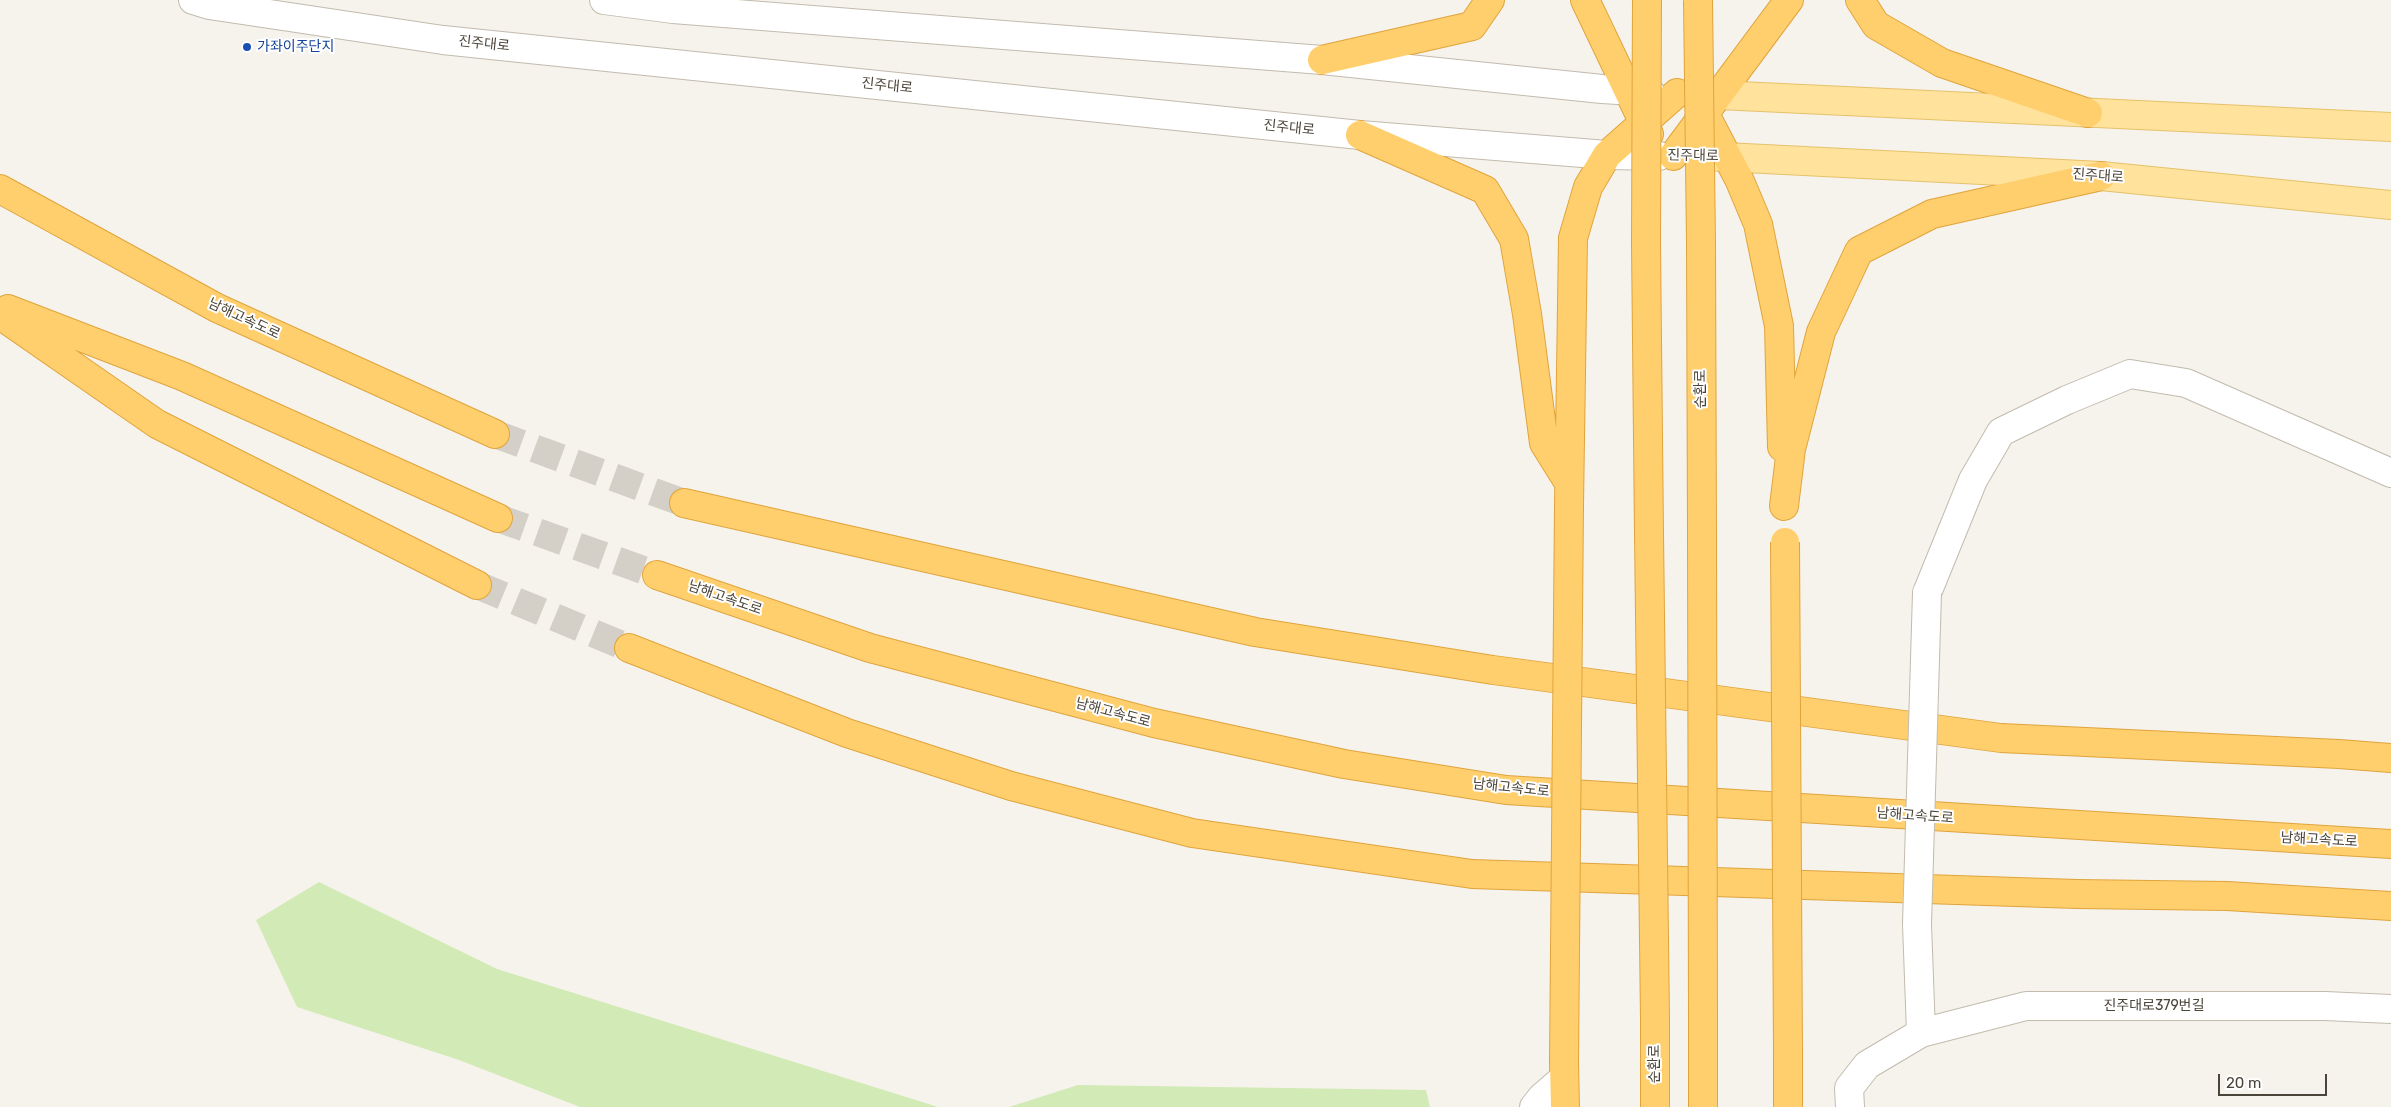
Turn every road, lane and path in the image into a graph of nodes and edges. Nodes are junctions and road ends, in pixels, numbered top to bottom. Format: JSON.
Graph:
{"nodes":[{"id":1,"x":193,"y":0,"type":"edge"},
{"id":2,"x":604,"y":0,"type":"edge"},
{"id":3,"x":1490,"y":0,"type":"edge"},
{"id":4,"x":1585,"y":0,"type":"edge"},
{"id":5,"x":1647,"y":0,"type":"edge"},
{"id":6,"x":1698,"y":0,"type":"edge"},
{"id":7,"x":1789,"y":0,"type":"edge"},
{"id":8,"x":1860,"y":0,"type":"edge"},
{"id":9,"x":1322,"y":60,"type":"junction"},
{"id":10,"x":1629,"y":91,"type":"junction"},
{"id":11,"x":1698,"y":98,"type":"junction"},
{"id":12,"x":2088,"y":113,"type":"junction"},
{"id":13,"x":1643,"y":122,"type":"junction"},
{"id":14,"x":2391,"y":127,"type":"edge"},
{"id":15,"x":1360,"y":135,"type":"junction"},
{"id":16,"x":1607,"y":156,"type":"junction"},
{"id":17,"x":1666,"y":156,"type":"junction"},
{"id":18,"x":1728,"y":157,"type":"junction"},
{"id":19,"x":2101,"y":176,"type":"junction"},
{"id":20,"x":0,"y":189,"type":"edge"},
{"id":21,"x":2391,"y":205,"type":"edge"},
{"id":22,"x":0,"y":306,"type":"edge"},
{"id":23,"x":0,"y":316,"type":"edge"},
{"id":24,"x":495,"y":434,"type":"tunnel mouth"},
{"id":25,"x":2391,"y":473,"type":"edge"},
{"id":26,"x":1569,"y":494,"type":"junction"},
{"id":27,"x":684,"y":503,"type":"tunnel mouth"},
{"id":28,"x":1784,"y":506,"type":"junction"},
{"id":29,"x":498,"y":518,"type":"tunnel mouth"},
{"id":30,"x":657,"y":575,"type":"tunnel mouth"},
{"id":31,"x":477,"y":585,"type":"tunnel mouth"},
{"id":32,"x":629,"y":648,"type":"tunnel mouth"},
{"id":33,"x":2391,"y":748,"type":"edge"},
{"id":34,"x":2339,"y":754,"type":"junction"},
{"id":35,"x":2391,"y":758,"type":"edge"},
{"id":36,"x":2391,"y":844,"type":"edge"},
{"id":37,"x":2226,"y":896,"type":"junction"},
{"id":38,"x":2391,"y":906,"type":"edge"},
{"id":39,"x":2391,"y":921,"type":"edge"},
{"id":40,"x":2391,"y":1009,"type":"edge"},
{"id":41,"x":1921,"y":1033,"type":"junction"},
{"id":42,"x":1564,"y":1070,"type":"junction"},
{"id":43,"x":1534,"y":1107,"type":"edge"},
{"id":44,"x":1565,"y":1107,"type":"edge"},
{"id":45,"x":1656,"y":1107,"type":"edge"},
{"id":46,"x":1703,"y":1107,"type":"edge"},
{"id":47,"x":1788,"y":1107,"type":"edge"},
{"id":48,"x":1850,"y":1107,"type":"edge"}],
"edges":[{"from":1,"to":15,"type":"street","name":"진주대로"},
{"from":2,"to":9,"type":"street"},
{"from":3,"to":9,"type":"highway"},
{"from":4,"to":10,"type":"highway"},
{"from":5,"to":45,"type":"highway","name":"순환로","bridge":true},
{"from":6,"to":46,"type":"highway","name":"순환로","bridge":true},
{"from":7,"to":11,"type":"highway"},
{"from":8,"to":12,"type":"highway"},
{"from":9,"to":10,"type":"street"},
{"from":10,"to":11,"type":"street"},
{"from":10,"to":13,"type":"highway"},
{"from":11,"to":12,"type":"main road"},
{"from":11,"to":13,"type":"highway"},
{"from":11,"to":17,"type":"highway"},
{"from":11,"to":18,"type":"highway"},
{"from":12,"to":14,"type":"main road"},
{"from":13,"to":16,"type":"highway"},
{"from":13,"to":17,"type":"highway"},
{"from":15,"to":16,"type":"street","name":"진주대로"},
{"from":15,"to":26,"type":"highway"},
{"from":16,"to":17,"type":"street","name":"진주대로"},
{"from":16,"to":26,"type":"highway"},
{"from":17,"to":18,"type":"main road","name":"진주대로"},
{"from":18,"to":19,"type":"main road","name":"진주대로"},
{"from":18,"to":28,"type":"highway"},
{"from":19,"to":21,"type":"main road","name":"진주대로"},
{"from":19,"to":28,"type":"highway"},
{"from":20,"to":24,"type":"highway","name":"남해고속도로"},
{"from":22,"to":29,"type":"highway"},
{"from":23,"to":31,"type":"highway"},
{"from":25,"to":41,"type":"street","bridge":true},
{"from":26,"to":42,"type":"highway","bridge":true},
{"from":27,"to":34,"type":"highway"},
{"from":28,"to":47,"type":"highway","bridge":true},
{"from":30,"to":36,"type":"highway","name":"남해고속도로"},
{"from":32,"to":37,"type":"highway"},
{"from":33,"to":34,"type":"highway"},
{"from":34,"to":35,"type":"highway"},
{"from":37,"to":38,"type":"highway"},
{"from":37,"to":39,"type":"highway"},
{"from":40,"to":41,"type":"street","name":"진주대로379번길"},
{"from":41,"to":48,"type":"street","name":"진주대로379번길"},
{"from":42,"to":43,"type":"street"},
{"from":42,"to":44,"type":"highway"}]}
